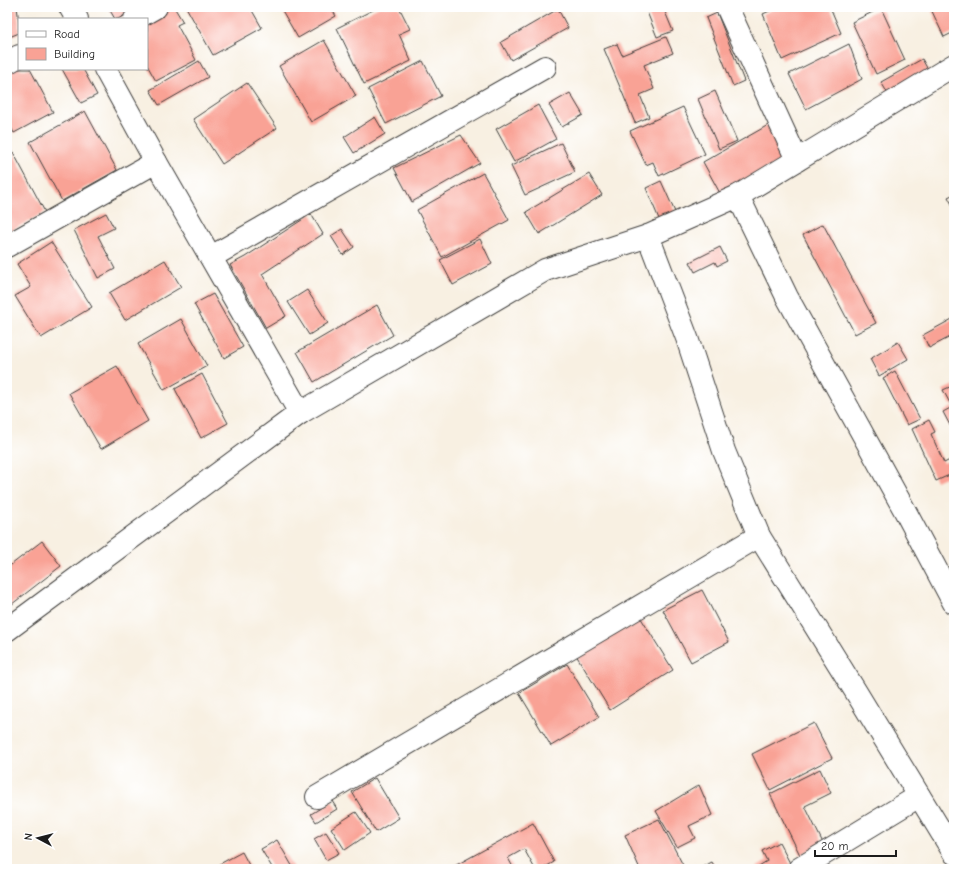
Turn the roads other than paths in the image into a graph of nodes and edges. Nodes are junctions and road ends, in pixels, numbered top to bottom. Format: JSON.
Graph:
{"nodes":[{"id":1,"x":70,"y":7,"type":"edge"},
{"id":2,"x":156,"y":7,"type":"edge"},
{"id":3,"x":727,"y":7,"type":"edge"},
{"id":4,"x":76,"y":18,"type":"edge"},
{"id":5,"x":137,"y":18,"type":"edge"},
{"id":6,"x":18,"y":57,"type":"edge"},
{"id":7,"x":7,"y":63,"type":"edge"},
{"id":8,"x":954,"y":65,"type":"edge"},
{"id":9,"x":545,"y":67,"type":"dead end"},
{"id":10,"x":106,"y":70,"type":"edge"},
{"id":11,"x":797,"y":160,"type":"junction"},
{"id":12,"x":156,"y":162,"type":"junction"},
{"id":13,"x":738,"y":196,"type":"junction"},
{"id":14,"x":648,"y":236,"type":"junction"},
{"id":15,"x":7,"y":246,"type":"edge"},
{"id":16,"x":211,"y":258,"type":"junction"},
{"id":17,"x":300,"y":413,"type":"junction"},
{"id":18,"x":759,"y":536,"type":"junction"},
{"id":19,"x":954,"y":603,"type":"edge"},
{"id":20,"x":7,"y":630,"type":"edge"},
{"id":21,"x":919,"y":796,"type":"junction"},
{"id":22,"x":317,"y":798,"type":"dead end"},
{"id":23,"x":954,"y":853,"type":"edge"},
{"id":24,"x":799,"y":869,"type":"edge"}],
"edges":[{"from":1,"to":4,"type":"street"},
{"from":2,"to":5,"type":"street"},
{"from":3,"to":11,"type":"street"},
{"from":6,"to":7,"type":"street"},
{"from":8,"to":11,"type":"street"},
{"from":9,"to":16,"type":"street"},
{"from":10,"to":12,"type":"street"},
{"from":11,"to":13,"type":"street"},
{"from":12,"to":15,"type":"street"},
{"from":12,"to":16,"type":"street"},
{"from":13,"to":14,"type":"street"},
{"from":13,"to":19,"type":"street"},
{"from":14,"to":17,"type":"street"},
{"from":14,"to":18,"type":"street"},
{"from":16,"to":17,"type":"street"},
{"from":17,"to":20,"type":"street"},
{"from":18,"to":21,"type":"street"},
{"from":18,"to":22,"type":"street"},
{"from":21,"to":23,"type":"street"},
{"from":21,"to":24,"type":"street"}]}
